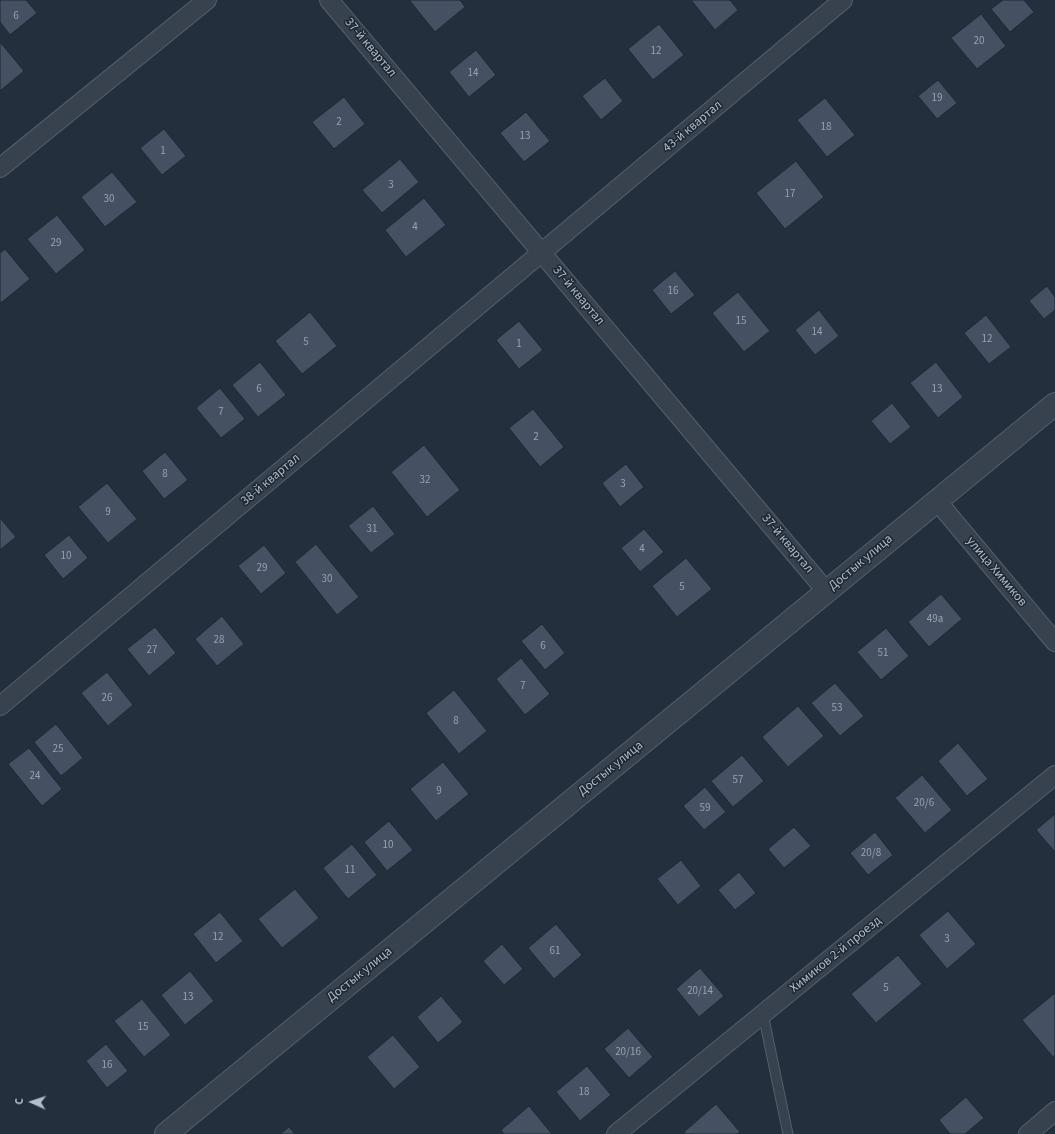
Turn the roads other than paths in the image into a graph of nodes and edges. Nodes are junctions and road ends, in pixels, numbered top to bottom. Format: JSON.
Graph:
{"nodes":[{"id":1,"x":207,"y":0,"type":"edge"},
{"id":2,"x":329,"y":0,"type":"edge"},
{"id":3,"x":843,"y":0,"type":"edge"},
{"id":4,"x":0,"y":168,"type":"edge"},
{"id":5,"x":542,"y":253,"type":"junction"},
{"id":6,"x":1055,"y":404,"type":"edge"},
{"id":7,"x":937,"y":501,"type":"junction"},
{"id":8,"x":827,"y":592,"type":"junction"},
{"id":9,"x":1055,"y":642,"type":"edge"},
{"id":10,"x":0,"y":706,"type":"edge"},
{"id":11,"x":1055,"y":775,"type":"edge"},
{"id":12,"x":763,"y":1014,"type":"junction"},
{"id":13,"x":1055,"y":1111,"type":"edge"},
{"id":14,"x":166,"y":1134,"type":"edge"},
{"id":15,"x":616,"y":1134,"type":"edge"},
{"id":16,"x":788,"y":1134,"type":"edge"},
{"id":17,"x":1028,"y":1134,"type":"edge"}],
"edges":[{"from":1,"to":4,"type":"street"},
{"from":2,"to":5,"type":"street","name":"37-й квартал"},
{"from":3,"to":5,"type":"street","name":"43-й квартал"},
{"from":5,"to":8,"type":"street","name":"37-й квартал"},
{"from":5,"to":10,"type":"street","name":"38-й квартал"},
{"from":6,"to":7,"type":"street","name":"Достык улица"},
{"from":7,"to":8,"type":"street","name":"Достык улица"},
{"from":7,"to":9,"type":"street","name":"улица Химиков"},
{"from":8,"to":14,"type":"street","name":"Достык улица"},
{"from":11,"to":12,"type":"street","name":"Химиков 2-й проезд"},
{"from":12,"to":15,"type":"street","name":"Химиков 2-й проезд"},
{"from":12,"to":16,"type":"lane"},
{"from":13,"to":17,"type":"street"}]}
